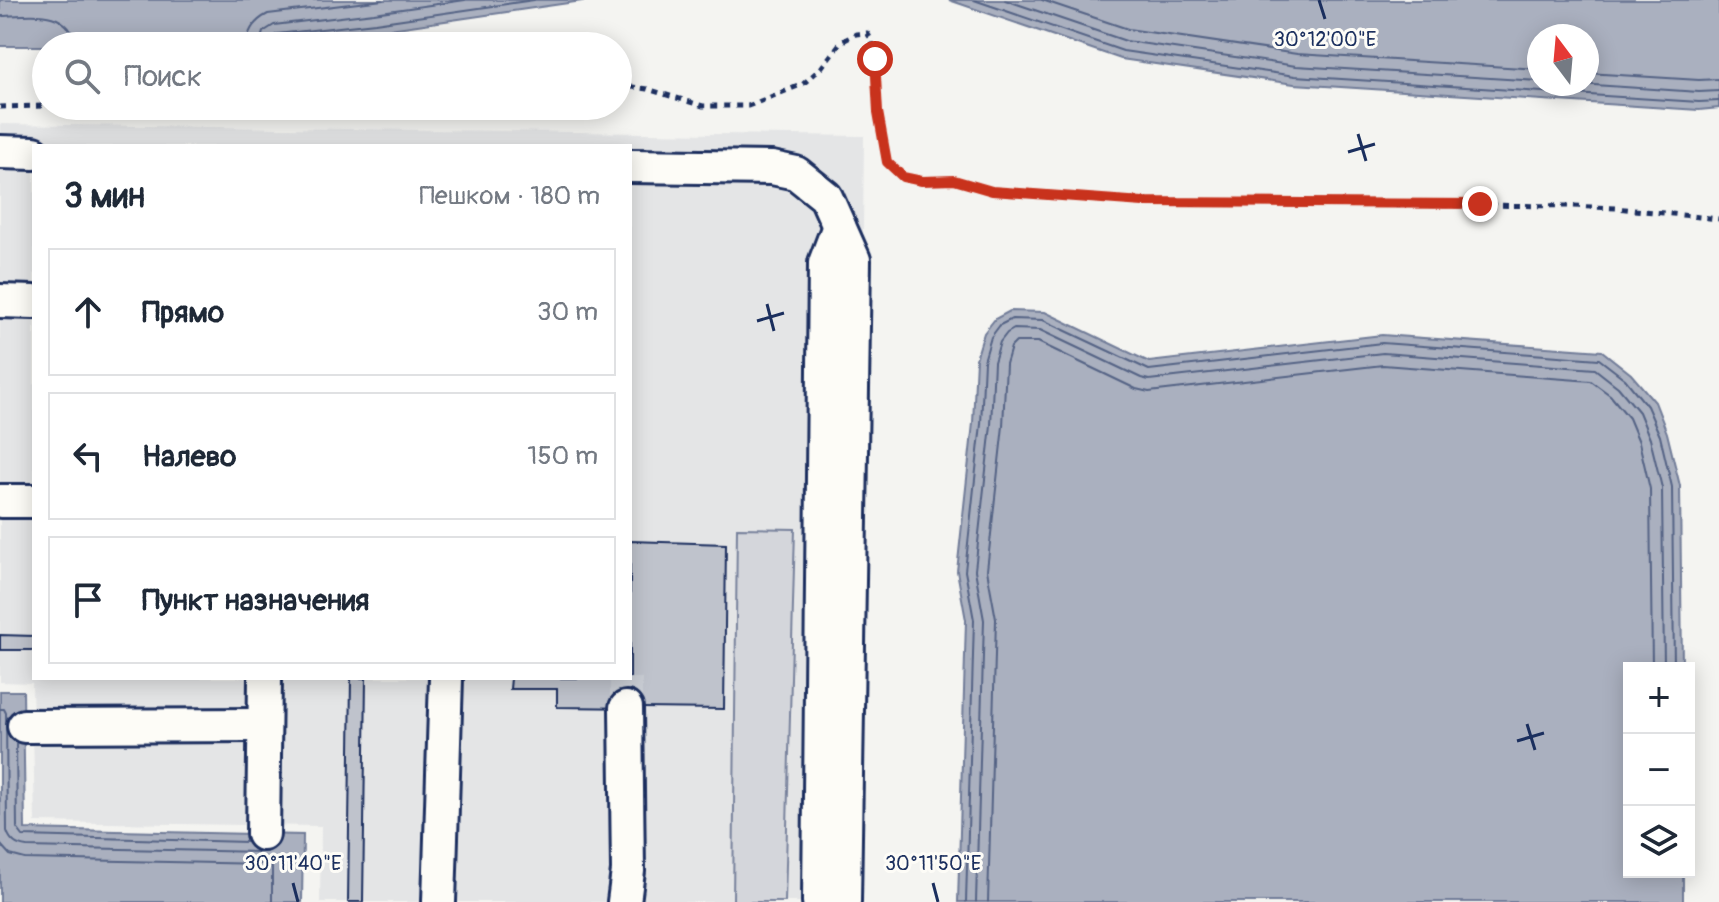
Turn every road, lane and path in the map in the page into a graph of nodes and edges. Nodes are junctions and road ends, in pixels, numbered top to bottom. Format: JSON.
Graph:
{"nodes":[{"id":1,"x":632,"y":87,"type":"edge"},
{"id":2,"x":32,"y":106,"type":"edge"},
{"id":3,"x":0,"y":107,"type":"edge"},
{"id":4,"x":0,"y":152,"type":"edge"},
{"id":5,"x":32,"y":153,"type":"edge"},
{"id":6,"x":632,"y":166,"type":"edge"},
{"id":7,"x":1719,"y":219,"type":"edge"},
{"id":8,"x":839,"y":226,"type":"junction"},
{"id":9,"x":0,"y":301,"type":"edge"},
{"id":10,"x":32,"y":302,"type":"edge"},
{"id":11,"x":0,"y":501,"type":"edge"},
{"id":12,"x":32,"y":501,"type":"edge"},
{"id":13,"x":265,"y":680,"type":"edge"},
{"id":14,"x":446,"y":680,"type":"edge"},
{"id":15,"x":626,"y":708,"type":"tunnel mouth"},
{"id":16,"x":264,"y":725,"type":"junction"},
{"id":17,"x":24,"y":726,"type":"dead end"},
{"id":18,"x":263,"y":834,"type":"dead end"},
{"id":19,"x":439,"y":902,"type":"edge"},
{"id":20,"x":624,"y":902,"type":"edge"},
{"id":21,"x":819,"y":902,"type":"edge"},
{"id":22,"x":844,"y":902,"type":"edge"}],
"edges":[{"from":1,"to":7,"type":"path"},
{"from":2,"to":3,"type":"path"},
{"from":4,"to":5,"type":"lane"},
{"from":6,"to":8,"type":"lane"},
{"from":8,"to":21,"type":"lane"},
{"from":8,"to":22,"type":"lane"},
{"from":9,"to":10,"type":"lane"},
{"from":11,"to":12,"type":"lane"},
{"from":13,"to":16,"type":"lane"},
{"from":14,"to":19,"type":"lane"},
{"from":15,"to":20,"type":"lane"},
{"from":16,"to":17,"type":"lane"},
{"from":16,"to":18,"type":"lane"}]}
